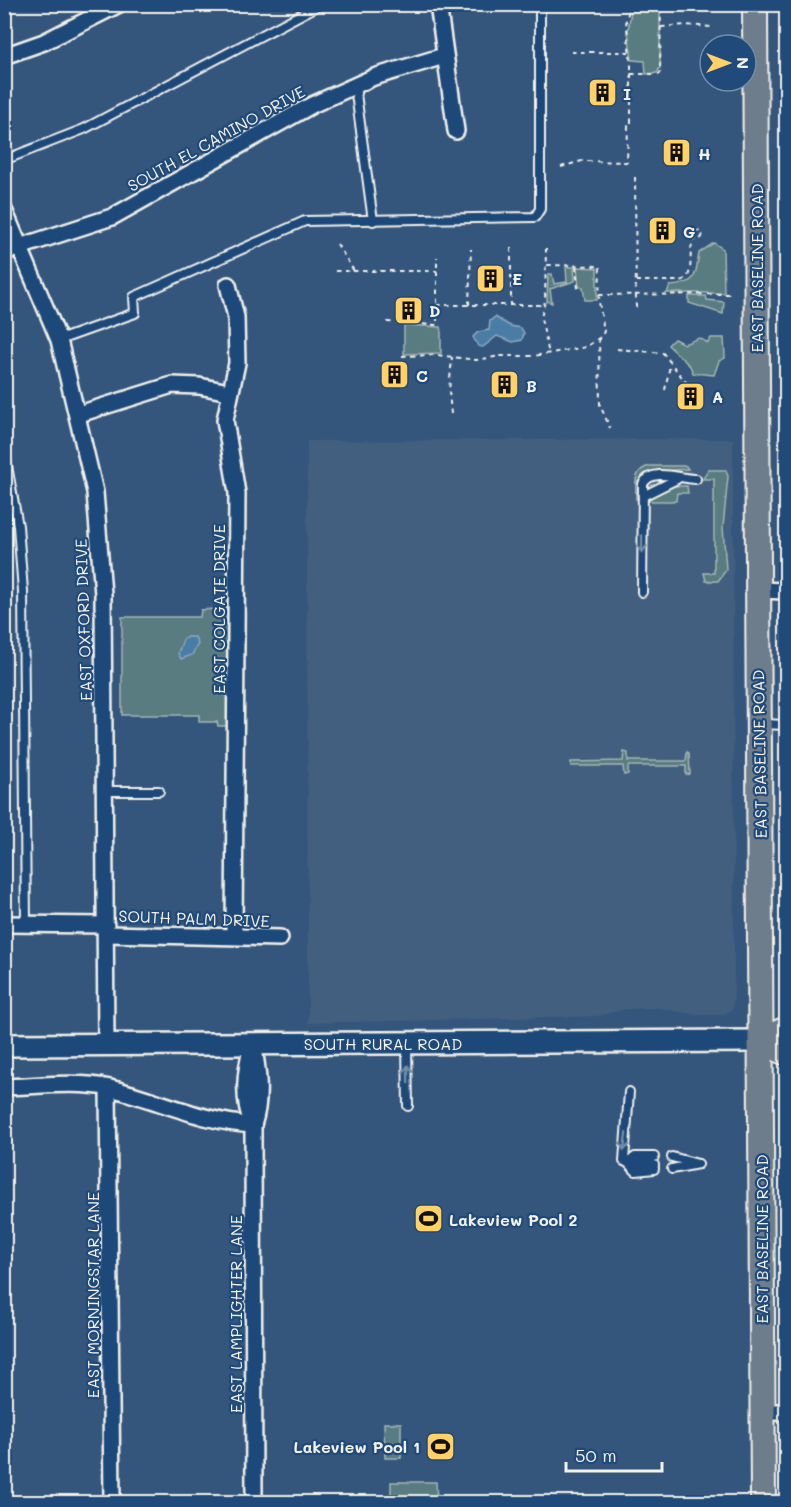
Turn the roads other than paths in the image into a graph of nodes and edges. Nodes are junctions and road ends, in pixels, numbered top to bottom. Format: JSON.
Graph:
{"nodes":[{"id":1,"x":119,"y":4,"type":"edge"},
{"id":2,"x":321,"y":4,"type":"edge"},
{"id":3,"x":438,"y":4,"type":"edge"},
{"id":4,"x":540,"y":4,"type":"edge"},
{"id":5,"x":755,"y":4,"type":"edge"},
{"id":6,"x":4,"y":56,"type":"edge"},
{"id":7,"x":444,"y":56,"type":"junction"},
{"id":8,"x":355,"y":86,"type":"junction"},
{"id":9,"x":456,"y":131,"type":"dead end"},
{"id":10,"x":4,"y":160,"type":"edge"},
{"id":11,"x":4,"y":210,"type":"edge"},
{"id":12,"x":374,"y":221,"type":"junction"},
{"id":13,"x":21,"y":248,"type":"junction"},
{"id":14,"x":4,"y":252,"type":"edge"},
{"id":15,"x":228,"y":285,"type":"dead end"},
{"id":16,"x":59,"y":340,"type":"junction"},
{"id":17,"x":230,"y":392,"type":"junction"},
{"id":18,"x":79,"y":414,"type":"junction"},
{"id":19,"x":4,"y":449,"type":"edge"},
{"id":20,"x":677,"y":479,"type":"junction"},
{"id":21,"x":696,"y":479,"type":"dead end"},
{"id":22,"x":643,"y":496,"type":"junction"},
{"id":23,"x":757,"y":590,"type":"junction"},
{"id":24,"x":786,"y":591,"type":"edge"},
{"id":25,"x":642,"y":592,"type":"dead end"},
{"id":26,"x":759,"y":724,"type":"junction"},
{"id":27,"x":786,"y":725,"type":"edge"},
{"id":28,"x":105,"y":791,"type":"junction"},
{"id":29,"x":159,"y":791,"type":"dead end"},
{"id":30,"x":4,"y":924,"type":"edge"},
{"id":31,"x":26,"y":924,"type":"junction"},
{"id":32,"x":106,"y":929,"type":"junction"},
{"id":33,"x":234,"y":935,"type":"junction"},
{"id":34,"x":280,"y":938,"type":"dead end"},
{"id":35,"x":786,"y":1029,"type":"edge"},
{"id":36,"x":761,"y":1041,"type":"junction"},
{"id":37,"x":407,"y":1042,"type":"junction"},
{"id":38,"x":253,"y":1043,"type":"junction"},
{"id":39,"x":106,"y":1044,"type":"junction"},
{"id":40,"x":4,"y":1045,"type":"edge"},
{"id":41,"x":786,"y":1053,"type":"edge"},
{"id":42,"x":4,"y":1087,"type":"edge"},
{"id":43,"x":108,"y":1088,"type":"junction"},
{"id":44,"x":629,"y":1092,"type":"dead end"},
{"id":45,"x":408,"y":1106,"type":"dead end"},
{"id":46,"x":253,"y":1125,"type":"junction"},
{"id":47,"x":628,"y":1163,"type":"junction"},
{"id":48,"x":698,"y":1164,"type":"joint"},
{"id":49,"x":762,"y":1412,"type":"junction"},
{"id":50,"x":786,"y":1412,"type":"edge"},
{"id":51,"x":112,"y":1503,"type":"edge"},
{"id":52,"x":254,"y":1503,"type":"edge"},
{"id":53,"x":763,"y":1503,"type":"edge"}],
"edges":[{"from":1,"to":6,"type":"street"},
{"from":2,"to":10,"type":"lane"},
{"from":3,"to":7,"type":"street"},
{"from":4,"to":12,"type":"lane"},
{"from":5,"to":23,"type":"main road","name":"EAST BASELINE ROAD"},
{"from":7,"to":8,"type":"street","name":"SOUTH EL CAMINO DRIVE"},
{"from":7,"to":9,"type":"street"},
{"from":8,"to":12,"type":"lane"},
{"from":8,"to":13,"type":"street","name":"SOUTH EL CAMINO DRIVE"},
{"from":11,"to":13,"type":"street","name":"EAST OXFORD DRIVE"},
{"from":12,"to":16,"type":"lane"},
{"from":13,"to":14,"type":"street","name":"SOUTH EL CAMINO DRIVE"},
{"from":13,"to":16,"type":"street","name":"EAST OXFORD DRIVE"},
{"from":15,"to":17,"type":"street","name":"EAST COLGATE DRIVE"},
{"from":16,"to":18,"type":"street","name":"EAST OXFORD DRIVE"},
{"from":17,"to":18,"type":"street"},
{"from":17,"to":33,"type":"street","name":"EAST COLGATE DRIVE"},
{"from":18,"to":28,"type":"street","name":"EAST OXFORD DRIVE"},
{"from":19,"to":31,"type":"lane"},
{"from":20,"to":21,"type":"lane"},
{"from":20,"to":22,"type":"lane"},
{"from":20,"to":22,"type":"lane"},
{"from":22,"to":25,"type":"lane","one_way":true},
{"from":23,"to":24,"type":"street"},
{"from":23,"to":26,"type":"main road","name":"EAST BASELINE ROAD"},
{"from":26,"to":27,"type":"lane"},
{"from":26,"to":36,"type":"main road","name":"EAST BASELINE ROAD"},
{"from":28,"to":29,"type":"lane"},
{"from":28,"to":32,"type":"street","name":"EAST OXFORD DRIVE"},
{"from":30,"to":31,"type":"street","name":"SOUTH PALM DRIVE"},
{"from":31,"to":32,"type":"street","name":"SOUTH PALM DRIVE"},
{"from":32,"to":33,"type":"street","name":"SOUTH PALM DRIVE"},
{"from":32,"to":39,"type":"street","name":"EAST OXFORD DRIVE"},
{"from":33,"to":34,"type":"street","name":"SOUTH PALM DRIVE"},
{"from":35,"to":36,"type":"main road","name":"SOUTH RURAL ROAD"},
{"from":36,"to":37,"type":"main road","name":"SOUTH RURAL ROAD"},
{"from":36,"to":41,"type":"main road","name":"SOUTH RURAL ROAD"},
{"from":36,"to":49,"type":"main road","name":"EAST BASELINE ROAD"},
{"from":37,"to":38,"type":"main road","name":"SOUTH RURAL ROAD"},
{"from":45,"to":37,"type":"lane","one_way":true},
{"from":38,"to":39,"type":"main road","name":"SOUTH RURAL ROAD"},
{"from":38,"to":46,"type":"street","name":"EAST LAMPLIGHTER LANE"},
{"from":39,"to":40,"type":"main road","name":"SOUTH RURAL ROAD"},
{"from":42,"to":43,"type":"street"},
{"from":43,"to":46,"type":"street"},
{"from":43,"to":51,"type":"street","name":"EAST MORNINGSTAR LANE"},
{"from":44,"to":47,"type":"lane","one_way":true},
{"from":46,"to":52,"type":"street","name":"EAST LAMPLIGHTER LANE"},
{"from":47,"to":47,"type":"lane"},
{"from":48,"to":48,"type":"lane"},
{"from":49,"to":50,"type":"street"},
{"from":49,"to":53,"type":"main road","name":"EAST BASELINE ROAD"}]}
